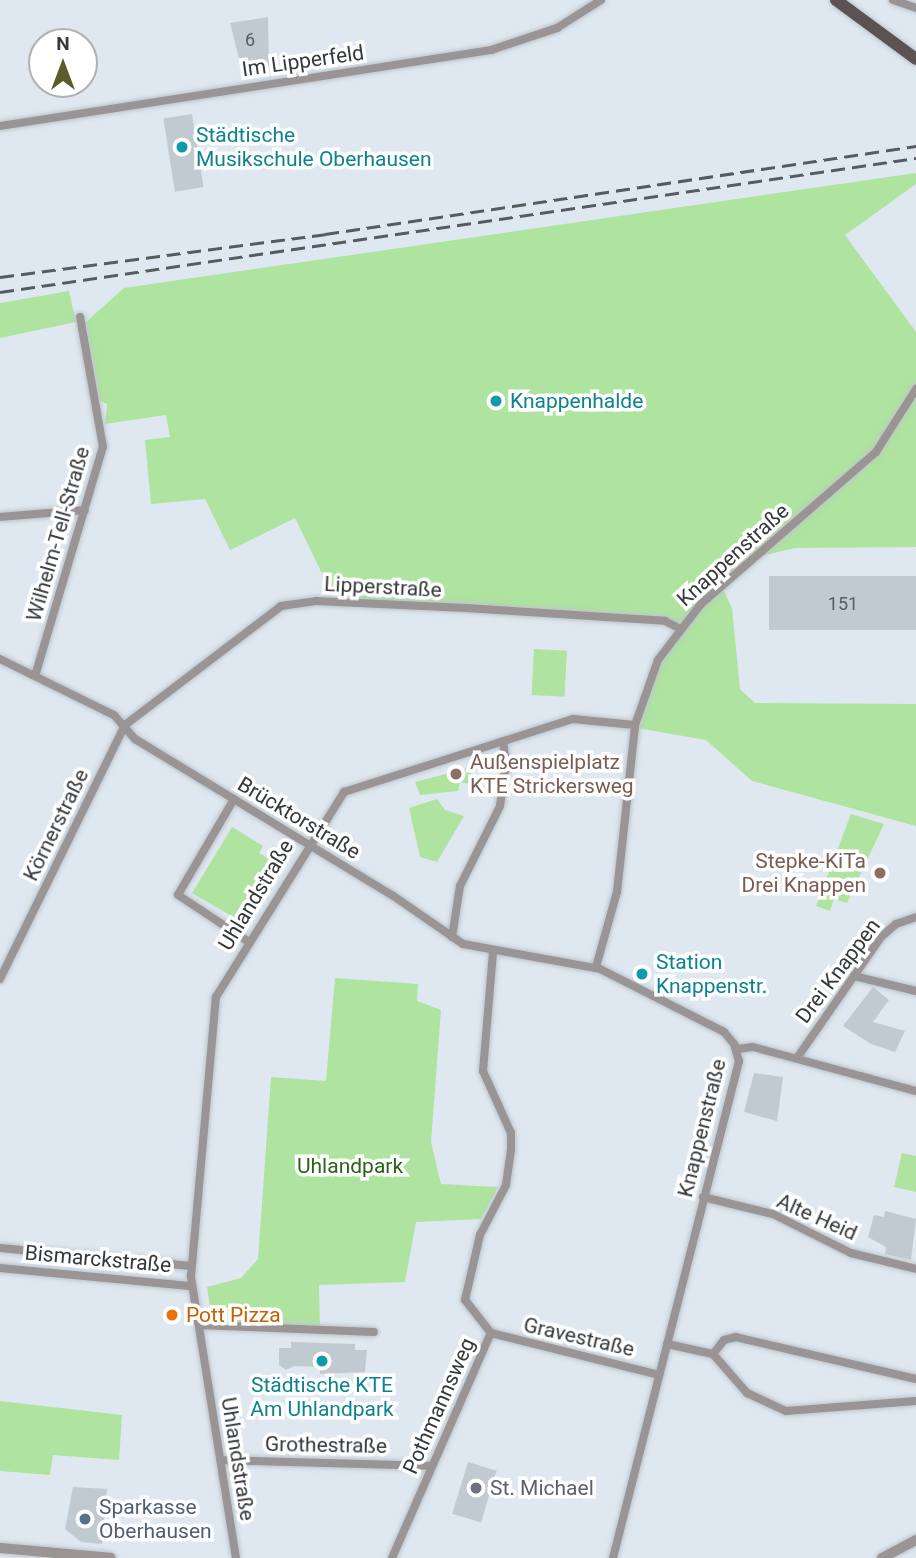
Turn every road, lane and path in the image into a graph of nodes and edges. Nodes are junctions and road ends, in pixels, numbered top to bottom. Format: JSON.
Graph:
{"nodes":[{"id":1,"x":601,"y":0,"type":"edge"},
{"id":2,"x":836,"y":0,"type":"edge"},
{"id":3,"x":893,"y":0,"type":"edge"},
{"id":4,"x":916,"y":8,"type":"edge"},
{"id":5,"x":915,"y":59,"type":"edge"},
{"id":6,"x":0,"y":126,"type":"edge"},
{"id":7,"x":80,"y":317,"type":"dead end"},
{"id":8,"x":916,"y":389,"type":"edge"},
{"id":9,"x":85,"y":510,"type":"junction"},
{"id":10,"x":0,"y":517,"type":"edge"},
{"id":11,"x":679,"y":628,"type":"junction"},
{"id":12,"x":0,"y":659,"type":"edge"},
{"id":13,"x":35,"y":676,"type":"junction"},
{"id":14,"x":125,"y":725,"type":"junction"},
{"id":15,"x":635,"y":725,"type":"junction"},
{"id":16,"x":503,"y":741,"type":"junction"},
{"id":17,"x":234,"y":799,"type":"junction"},
{"id":18,"x":308,"y":843,"type":"junction"},
{"id":19,"x":916,"y":917,"type":"edge"},
{"id":20,"x":452,"y":937,"type":"junction"},
{"id":21,"x":249,"y":942,"type":"junction"},
{"id":22,"x":493,"y":952,"type":"junction"},
{"id":23,"x":596,"y":967,"type":"junction"},
{"id":24,"x":854,"y":976,"type":"junction"},
{"id":25,"x":0,"y":979,"type":"edge"},
{"id":26,"x":916,"y":991,"type":"edge"},
{"id":27,"x":737,"y":1049,"type":"junction"},
{"id":28,"x":797,"y":1058,"type":"junction"},
{"id":29,"x":916,"y":1091,"type":"edge"},
{"id":30,"x":703,"y":1197,"type":"junction"},
{"id":31,"x":0,"y":1248,"type":"edge"},
{"id":32,"x":191,"y":1266,"type":"junction"},
{"id":33,"x":0,"y":1268,"type":"edge"},
{"id":34,"x":916,"y":1269,"type":"edge"},
{"id":35,"x":192,"y":1286,"type":"junction"},
{"id":36,"x":199,"y":1325,"type":"junction"},
{"id":37,"x":374,"y":1332,"type":"dead end"},
{"id":38,"x":491,"y":1333,"type":"junction"},
{"id":39,"x":667,"y":1345,"type":"junction"},
{"id":40,"x":713,"y":1354,"type":"junction"},
{"id":41,"x":659,"y":1375,"type":"junction"},
{"id":42,"x":916,"y":1379,"type":"edge"},
{"id":43,"x":916,"y":1401,"type":"edge"},
{"id":44,"x":221,"y":1460,"type":"junction"},
{"id":45,"x":431,"y":1466,"type":"junction"},
{"id":46,"x":916,"y":1540,"type":"edge"},
{"id":47,"x":0,"y":1548,"type":"edge"},
{"id":48,"x":111,"y":1558,"type":"edge"},
{"id":49,"x":236,"y":1558,"type":"edge"},
{"id":50,"x":392,"y":1558,"type":"edge"},
{"id":51,"x":613,"y":1558,"type":"edge"},
{"id":52,"x":882,"y":1558,"type":"edge"}],
"edges":[{"from":1,"to":6,"type":"street","name":"Im Lipperfeld"},
{"from":2,"to":5,"type":"main road"},
{"from":3,"to":4,"type":"street"},
{"from":7,"to":9,"type":"street","name":"Wilhelm-Tell-Straße"},
{"from":8,"to":11,"type":"street","name":"Knappenstraße"},
{"from":9,"to":10,"type":"street"},
{"from":9,"to":13,"type":"street","name":"Wilhelm-Tell-Straße"},
{"from":11,"to":14,"type":"street","name":"Lipperstraße"},
{"from":11,"to":15,"type":"street","name":"Knappenstraße"},
{"from":12,"to":13,"type":"street","name":"Brücktorstraße"},
{"from":13,"to":14,"type":"street","name":"Brücktorstraße"},
{"from":14,"to":17,"type":"street","name":"Brücktorstraße"},
{"from":14,"to":25,"type":"street","name":"Körnerstraße"},
{"from":15,"to":16,"type":"street","name":"Uhlandstraße"},
{"from":15,"to":23,"type":"street","name":"Knappenstraße"},
{"from":16,"to":18,"type":"street","name":"Uhlandstraße"},
{"from":16,"to":20,"type":"street"},
{"from":17,"to":18,"type":"street","name":"Brücktorstraße"},
{"from":17,"to":21,"type":"street"},
{"from":18,"to":20,"type":"street","name":"Brücktorstraße"},
{"from":18,"to":21,"type":"street","name":"Uhlandstraße"},
{"from":19,"to":24,"type":"street","name":"Drei Knappen"},
{"from":20,"to":22,"type":"street","name":"Brücktorstraße"},
{"from":21,"to":32,"type":"street","name":"Uhlandstraße"},
{"from":22,"to":23,"type":"street","name":"Brücktorstraße"},
{"from":22,"to":38,"type":"street","name":"Pothmannsweg"},
{"from":23,"to":27,"type":"street","name":"Knappenstraße"},
{"from":24,"to":26,"type":"street"},
{"from":24,"to":28,"type":"street","name":"Drei Knappen"},
{"from":27,"to":28,"type":"street"},
{"from":27,"to":30,"type":"street","name":"Knappenstraße"},
{"from":28,"to":29,"type":"street"},
{"from":30,"to":34,"type":"street","name":"Alte Heid"},
{"from":30,"to":39,"type":"street","name":"Knappenstraße"},
{"from":31,"to":32,"type":"street","name":"Bismarckstraße"},
{"from":32,"to":35,"type":"street","name":"Uhlandstraße"},
{"from":33,"to":35,"type":"street","name":"Bismarckstraße"},
{"from":35,"to":36,"type":"street","name":"Uhlandstraße"},
{"from":36,"to":37,"type":"street"},
{"from":36,"to":44,"type":"street","name":"Uhlandstraße"},
{"from":38,"to":41,"type":"street","name":"Gravestraße"},
{"from":38,"to":45,"type":"street","name":"Pothmannsweg"},
{"from":39,"to":40,"type":"street"},
{"from":39,"to":41,"type":"street","name":"Knappenstraße"},
{"from":40,"to":42,"type":"street"},
{"from":40,"to":43,"type":"street"},
{"from":41,"to":51,"type":"street","name":"Knappenstraße"},
{"from":44,"to":45,"type":"street","name":"Grothestraße"},
{"from":44,"to":49,"type":"street","name":"Uhlandstraße"},
{"from":45,"to":50,"type":"street","name":"Pothmannsweg"},
{"from":46,"to":52,"type":"street"},
{"from":47,"to":48,"type":"street"}]}
